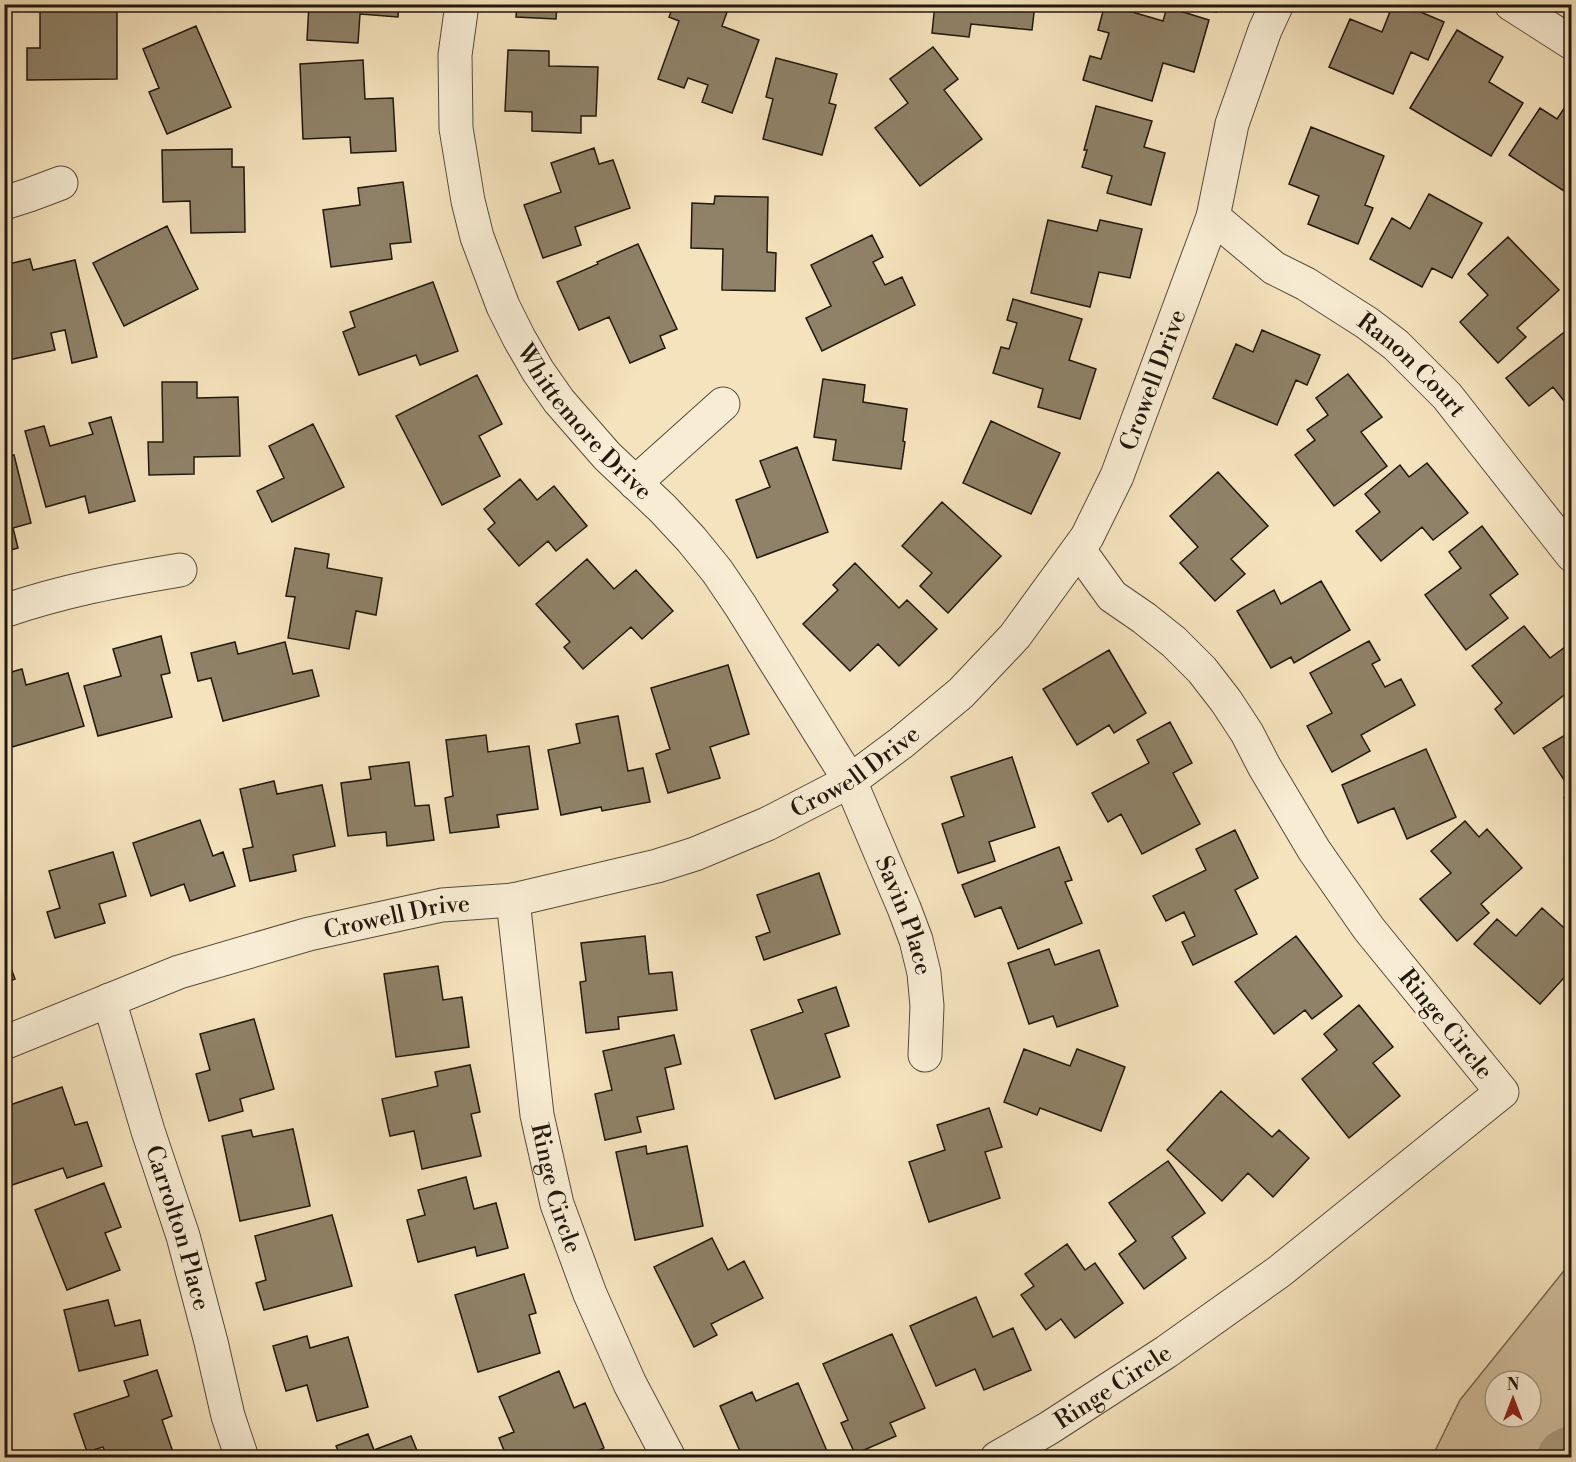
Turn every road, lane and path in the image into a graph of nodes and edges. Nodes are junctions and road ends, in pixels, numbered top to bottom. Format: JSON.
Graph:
{"nodes":[{"id":1,"x":462,"y":4,"type":"edge"},
{"id":2,"x":1277,"y":4,"type":"edge"},
{"id":3,"x":1511,"y":4,"type":"edge"},
{"id":4,"x":1572,"y":43,"type":"edge"},
{"id":5,"x":61,"y":183,"type":"dead end"},
{"id":6,"x":4,"y":203,"type":"edge"},
{"id":7,"x":1213,"y":217,"type":"junction"},
{"id":8,"x":723,"y":404,"type":"dead end"},
{"id":9,"x":635,"y":483,"type":"junction"},
{"id":10,"x":1079,"y":550,"type":"junction"},
{"id":11,"x":1572,"y":555,"type":"edge"},
{"id":12,"x":180,"y":570,"type":"dead end"},
{"id":13,"x":4,"y":611,"type":"edge"},
{"id":14,"x":850,"y":782,"type":"junction"},
{"id":15,"x":513,"y":900,"type":"junction"},
{"id":16,"x":109,"y":999,"type":"junction"},
{"id":17,"x":4,"y":1042,"type":"edge"},
{"id":18,"x":925,"y":1055,"type":"dead end"},
{"id":19,"x":242,"y":1458,"type":"edge"},
{"id":20,"x":669,"y":1458,"type":"edge"},
{"id":21,"x":997,"y":1458,"type":"edge"}],
"edges":[{"from":1,"to":9,"type":"street","name":"Whittemore Drive"},
{"from":2,"to":7,"type":"street","name":"Crowell Drive"},
{"from":3,"to":4,"type":"street"},
{"from":5,"to":6,"type":"street"},
{"from":7,"to":10,"type":"street","name":"Crowell Drive"},
{"from":7,"to":11,"type":"street","name":"Ranon Court"},
{"from":8,"to":9,"type":"street"},
{"from":9,"to":14,"type":"street","name":"Whittemore Drive"},
{"from":10,"to":14,"type":"street","name":"Crowell Drive"},
{"from":10,"to":21,"type":"street","name":"Ringe Circle"},
{"from":12,"to":13,"type":"street"},
{"from":14,"to":15,"type":"street","name":"Crowell Drive"},
{"from":14,"to":18,"type":"street","name":"Savin Place"},
{"from":15,"to":16,"type":"street","name":"Crowell Drive"},
{"from":15,"to":20,"type":"street","name":"Ringe Circle"},
{"from":16,"to":17,"type":"street","name":"Crowell Drive"},
{"from":16,"to":19,"type":"street","name":"Carrolton Place"}]}
